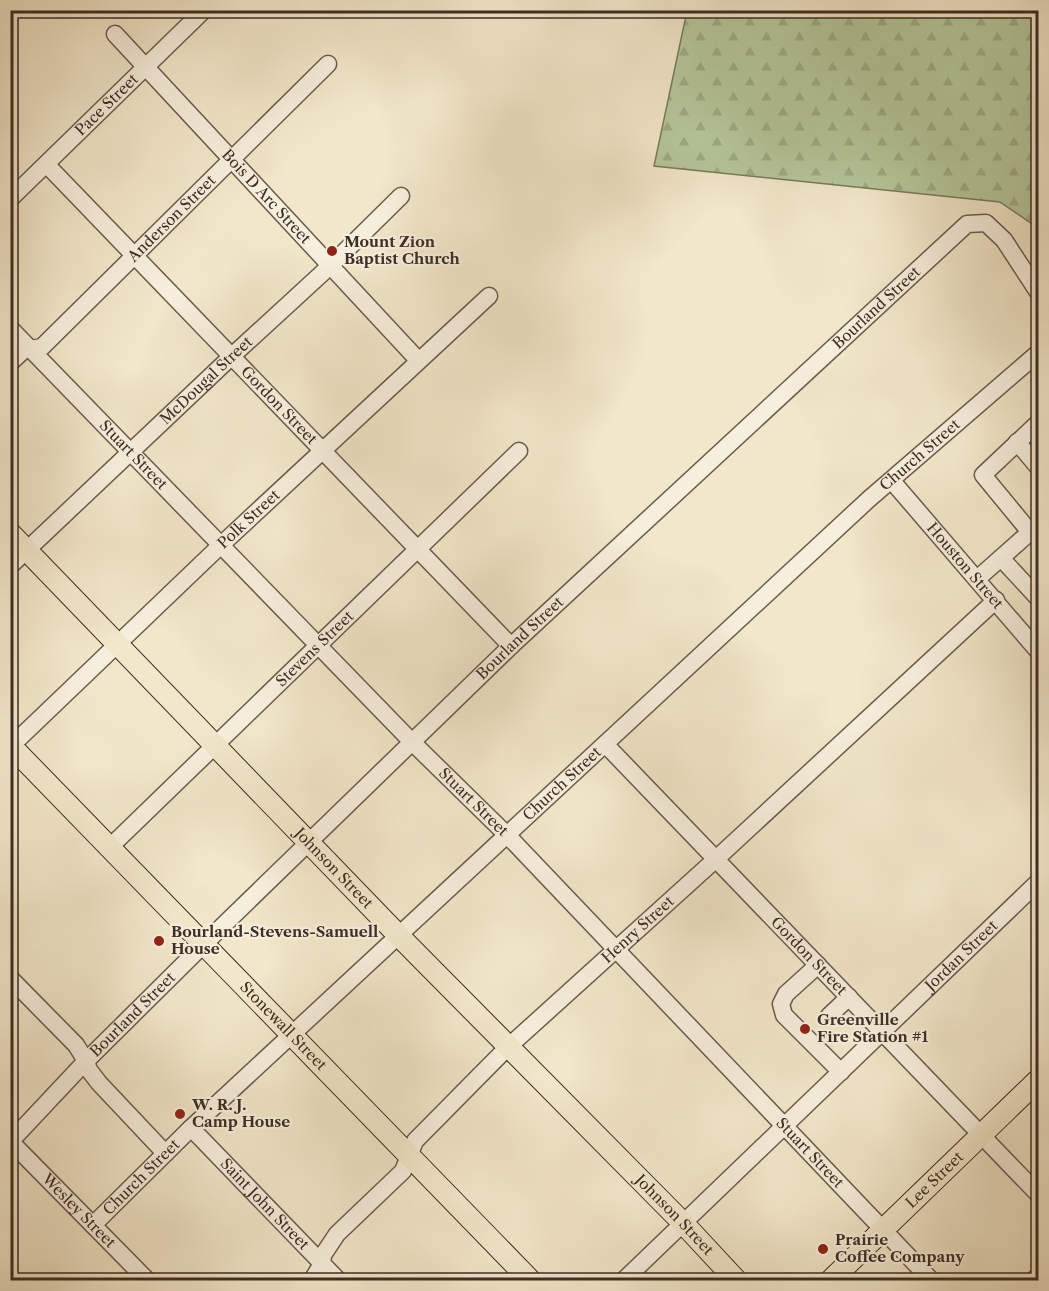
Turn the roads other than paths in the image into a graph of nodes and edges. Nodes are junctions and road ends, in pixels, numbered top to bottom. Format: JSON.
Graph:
{"nodes":[{"id":1,"x":204,"y":10,"type":"edge"},
{"id":2,"x":115,"y":34,"type":"dead end"},
{"id":3,"x":328,"y":64,"type":"dead end"},
{"id":4,"x":147,"y":68,"type":"junction"},
{"id":5,"x":230,"y":159,"type":"junction"},
{"id":6,"x":47,"y":165,"type":"junction"},
{"id":7,"x":401,"y":196,"type":"dead end"},
{"id":8,"x":10,"y":199,"type":"edge"},
{"id":9,"x":134,"y":255,"type":"junction"},
{"id":10,"x":330,"y":266,"type":"junction"},
{"id":11,"x":1038,"y":292,"type":"edge"},
{"id":12,"x":489,"y":296,"type":"dead end"},
{"id":13,"x":10,"y":328,"type":"edge"},
{"id":14,"x":32,"y":350,"type":"junction"},
{"id":15,"x":1038,"y":353,"type":"edge"},
{"id":16,"x":232,"y":356,"type":"junction"},
{"id":17,"x":418,"y":360,"type":"junction"},
{"id":18,"x":10,"y":363,"type":"edge"},
{"id":19,"x":1038,"y":423,"type":"edge"},
{"id":20,"x":1017,"y":442,"type":"junction"},
{"id":21,"x":322,"y":450,"type":"junction"},
{"id":22,"x":131,"y":452,"type":"junction"},
{"id":23,"x":519,"y":452,"type":"dead end"},
{"id":24,"x":1038,"y":467,"type":"edge"},
{"id":25,"x":892,"y":481,"type":"junction"},
{"id":26,"x":1034,"y":528,"type":"edge"},
{"id":27,"x":10,"y":533,"type":"edge"},
{"id":28,"x":221,"y":545,"type":"junction"},
{"id":29,"x":418,"y":549,"type":"junction"},
{"id":30,"x":27,"y":550,"type":"junction"},
{"id":31,"x":1001,"y":558,"type":"junction"},
{"id":32,"x":10,"y":566,"type":"edge"},
{"id":33,"x":977,"y":579,"type":"junction"},
{"id":34,"x":1035,"y":588,"type":"edge"},
{"id":35,"x":996,"y":600,"type":"junction"},
{"id":36,"x":117,"y":644,"type":"junction"},
{"id":37,"x":318,"y":646,"type":"junction"},
{"id":38,"x":511,"y":646,"type":"junction"},
{"id":39,"x":1038,"y":651,"type":"edge"},
{"id":40,"x":412,"y":742,"type":"junction"},
{"id":41,"x":605,"y":744,"type":"junction"},
{"id":42,"x":215,"y":745,"type":"junction"},
{"id":43,"x":11,"y":746,"type":"edge"},
{"id":44,"x":508,"y":836,"type":"junction"},
{"id":45,"x":309,"y":843,"type":"junction"},
{"id":46,"x":110,"y":847,"type":"junction"},
{"id":47,"x":716,"y":859,"type":"junction"},
{"id":48,"x":1038,"y":882,"type":"edge"},
{"id":49,"x":399,"y":936,"type":"junction"},
{"id":50,"x":204,"y":944,"type":"junction"},
{"id":51,"x":616,"y":950,"type":"junction"},
{"id":52,"x":818,"y":965,"type":"junction"},
{"id":53,"x":10,"y":978,"type":"edge"},
{"id":54,"x":849,"y":997,"type":"junction"},
{"id":55,"x":829,"y":1016,"type":"dead end"},
{"id":56,"x":883,"y":1032,"type":"junction"},
{"id":57,"x":292,"y":1034,"type":"junction"},
{"id":58,"x":507,"y":1048,"type":"junction"},
{"id":59,"x":86,"y":1061,"type":"junction"},
{"id":60,"x":841,"y":1072,"type":"junction"},
{"id":61,"x":1038,"y":1080,"type":"edge"},
{"id":62,"x":784,"y":1127,"type":"junction"},
{"id":63,"x":191,"y":1128,"type":"junction"},
{"id":64,"x":981,"y":1134,"type":"junction"},
{"id":65,"x":11,"y":1141,"type":"edge"},
{"id":66,"x":165,"y":1153,"type":"junction"},
{"id":67,"x":409,"y":1156,"type":"junction"},
{"id":68,"x":1036,"y":1187,"type":"edge"},
{"id":69,"x":682,"y":1223,"type":"junction"},
{"id":70,"x":93,"y":1225,"type":"junction"},
{"id":71,"x":882,"y":1231,"type":"junction"},
{"id":72,"x":322,"y":1264,"type":"junction"},
{"id":73,"x":147,"y":1281,"type":"edge"},
{"id":74,"x":312,"y":1281,"type":"edge"},
{"id":75,"x":338,"y":1281,"type":"edge"},
{"id":76,"x":531,"y":1281,"type":"edge"},
{"id":77,"x":624,"y":1281,"type":"edge"},
{"id":78,"x":736,"y":1281,"type":"edge"},
{"id":79,"x":831,"y":1281,"type":"edge"},
{"id":80,"x":931,"y":1281,"type":"edge"}],
"edges":[{"from":1,"to":4,"type":"street","name":"Pace Street"},
{"from":2,"to":4,"type":"street","name":"Bois D Arc Street"},
{"from":3,"to":5,"type":"street","name":"Anderson Street"},
{"from":4,"to":5,"type":"street","name":"Bois D Arc Street"},
{"from":4,"to":6,"type":"street","name":"Pace Street"},
{"from":5,"to":9,"type":"street","name":"Anderson Street"},
{"from":5,"to":10,"type":"street","name":"Bois D Arc Street"},
{"from":6,"to":8,"type":"street","name":"Pace Street"},
{"from":6,"to":9,"type":"street","name":"Gordon Street"},
{"from":7,"to":10,"type":"street","name":"McDougal Street"},
{"from":9,"to":14,"type":"street","name":"Anderson Street"},
{"from":9,"to":16,"type":"street","name":"Gordon Street"},
{"from":10,"to":16,"type":"street","name":"McDougal Street"},
{"from":10,"to":17,"type":"street","name":"Bois D Arc Street"},
{"from":11,"to":38,"type":"street","name":"Bourland Street"},
{"from":12,"to":17,"type":"street","name":"Polk Street"},
{"from":13,"to":14,"type":"street","name":"Stuart Street"},
{"from":14,"to":18,"type":"street","name":"Anderson Street"},
{"from":14,"to":22,"type":"street","name":"Stuart Street"},
{"from":15,"to":25,"type":"street","name":"Church Street"},
{"from":16,"to":21,"type":"street","name":"Gordon Street"},
{"from":16,"to":22,"type":"street","name":"McDougal Street"},
{"from":17,"to":21,"type":"street","name":"Polk Street"},
{"from":19,"to":20,"type":"street"},
{"from":20,"to":24,"type":"street"},
{"from":20,"to":26,"type":"street"},
{"from":21,"to":28,"type":"street","name":"Polk Street"},
{"from":21,"to":29,"type":"street","name":"Gordon Street"},
{"from":22,"to":28,"type":"street","name":"Stuart Street"},
{"from":22,"to":30,"type":"street","name":"McDougal Street"},
{"from":23,"to":29,"type":"street","name":"Stevens Street"},
{"from":25,"to":33,"type":"street","name":"Houston Street"},
{"from":25,"to":41,"type":"street","name":"Church Street"},
{"from":26,"to":31,"type":"street"},
{"from":27,"to":30,"type":"main road","name":"Johnson Street"},
{"from":28,"to":36,"type":"street","name":"Polk Street"},
{"from":28,"to":37,"type":"street","name":"Stuart Street"},
{"from":29,"to":37,"type":"street","name":"Stevens Street"},
{"from":29,"to":38,"type":"street","name":"Gordon Street"},
{"from":30,"to":32,"type":"street","name":"McDougal Street"},
{"from":30,"to":36,"type":"main road","name":"Johnson Street"},
{"from":31,"to":33,"type":"street"},
{"from":31,"to":34,"type":"street"},
{"from":33,"to":35,"type":"street","name":"Houston Street"},
{"from":35,"to":39,"type":"street","name":"Houston Street"},
{"from":35,"to":47,"type":"street","name":"Henry Street"},
{"from":36,"to":42,"type":"main road","name":"Johnson Street"},
{"from":36,"to":43,"type":"street","name":"Polk Street"},
{"from":37,"to":40,"type":"street","name":"Stuart Street"},
{"from":37,"to":42,"type":"street","name":"Stevens Street"},
{"from":38,"to":40,"type":"street","name":"Bourland Street"},
{"from":40,"to":44,"type":"street","name":"Stuart Street"},
{"from":40,"to":45,"type":"street","name":"Bourland Street"},
{"from":41,"to":44,"type":"street","name":"Church Street"},
{"from":41,"to":47,"type":"street","name":"Gordon Street"},
{"from":42,"to":45,"type":"main road","name":"Johnson Street"},
{"from":42,"to":46,"type":"street","name":"Stevens Street"},
{"from":43,"to":46,"type":"main road","name":"Stonewall Street"},
{"from":44,"to":49,"type":"street","name":"Church Street"},
{"from":44,"to":51,"type":"street","name":"Stuart Street"},
{"from":45,"to":49,"type":"main road","name":"Johnson Street"},
{"from":45,"to":50,"type":"street","name":"Bourland Street"},
{"from":46,"to":50,"type":"main road","name":"Stonewall Street"},
{"from":47,"to":51,"type":"street","name":"Henry Street"},
{"from":47,"to":52,"type":"street","name":"Gordon Street"},
{"from":48,"to":56,"type":"street","name":"Jordan Street"},
{"from":49,"to":57,"type":"street","name":"Church Street"},
{"from":49,"to":58,"type":"main road","name":"Johnson Street"},
{"from":50,"to":57,"type":"main road","name":"Stonewall Street"},
{"from":50,"to":59,"type":"street","name":"Bourland Street"},
{"from":51,"to":58,"type":"street","name":"Henry Street"},
{"from":51,"to":62,"type":"street","name":"Stuart Street"},
{"from":52,"to":54,"type":"street","name":"Gordon Street"},
{"from":52,"to":60,"type":"street"},
{"from":53,"to":59,"type":"street"},
{"from":54,"to":55,"type":"street"},
{"from":54,"to":56,"type":"street","name":"Gordon Street"},
{"from":56,"to":60,"type":"street","name":"Jordan Street"},
{"from":56,"to":64,"type":"street","name":"Gordon Street"},
{"from":57,"to":63,"type":"street","name":"Church Street"},
{"from":57,"to":67,"type":"main road","name":"Stonewall Street"},
{"from":58,"to":67,"type":"street","name":"Henry Street"},
{"from":58,"to":69,"type":"main road","name":"Johnson Street"},
{"from":59,"to":65,"type":"street","name":"Bourland Street"},
{"from":59,"to":66,"type":"street"},
{"from":60,"to":62,"type":"street","name":"Jordan Street"},
{"from":61,"to":64,"type":"main road","name":"Lee Street"},
{"from":62,"to":69,"type":"street","name":"Jordan Street"},
{"from":62,"to":71,"type":"street","name":"Stuart Street"},
{"from":63,"to":66,"type":"street","name":"Church Street"},
{"from":63,"to":72,"type":"street","name":"Saint John Street"},
{"from":64,"to":68,"type":"street","name":"Gordon Street"},
{"from":64,"to":71,"type":"main road","name":"Lee Street"},
{"from":65,"to":70,"type":"street","name":"Wesley Street"},
{"from":66,"to":70,"type":"street","name":"Church Street"},
{"from":67,"to":72,"type":"street","name":"Henry Street"},
{"from":67,"to":76,"type":"main road","name":"Stonewall Street"},
{"from":69,"to":77,"type":"street","name":"Jordan Street"},
{"from":69,"to":78,"type":"main road","name":"Johnson Street"},
{"from":70,"to":73,"type":"street","name":"Wesley Street"},
{"from":71,"to":79,"type":"main road","name":"Lee Street"},
{"from":71,"to":80,"type":"street","name":"Stuart Street"},
{"from":72,"to":74,"type":"street","name":"Henry Street"},
{"from":72,"to":75,"type":"street","name":"Saint John Street"}]}
